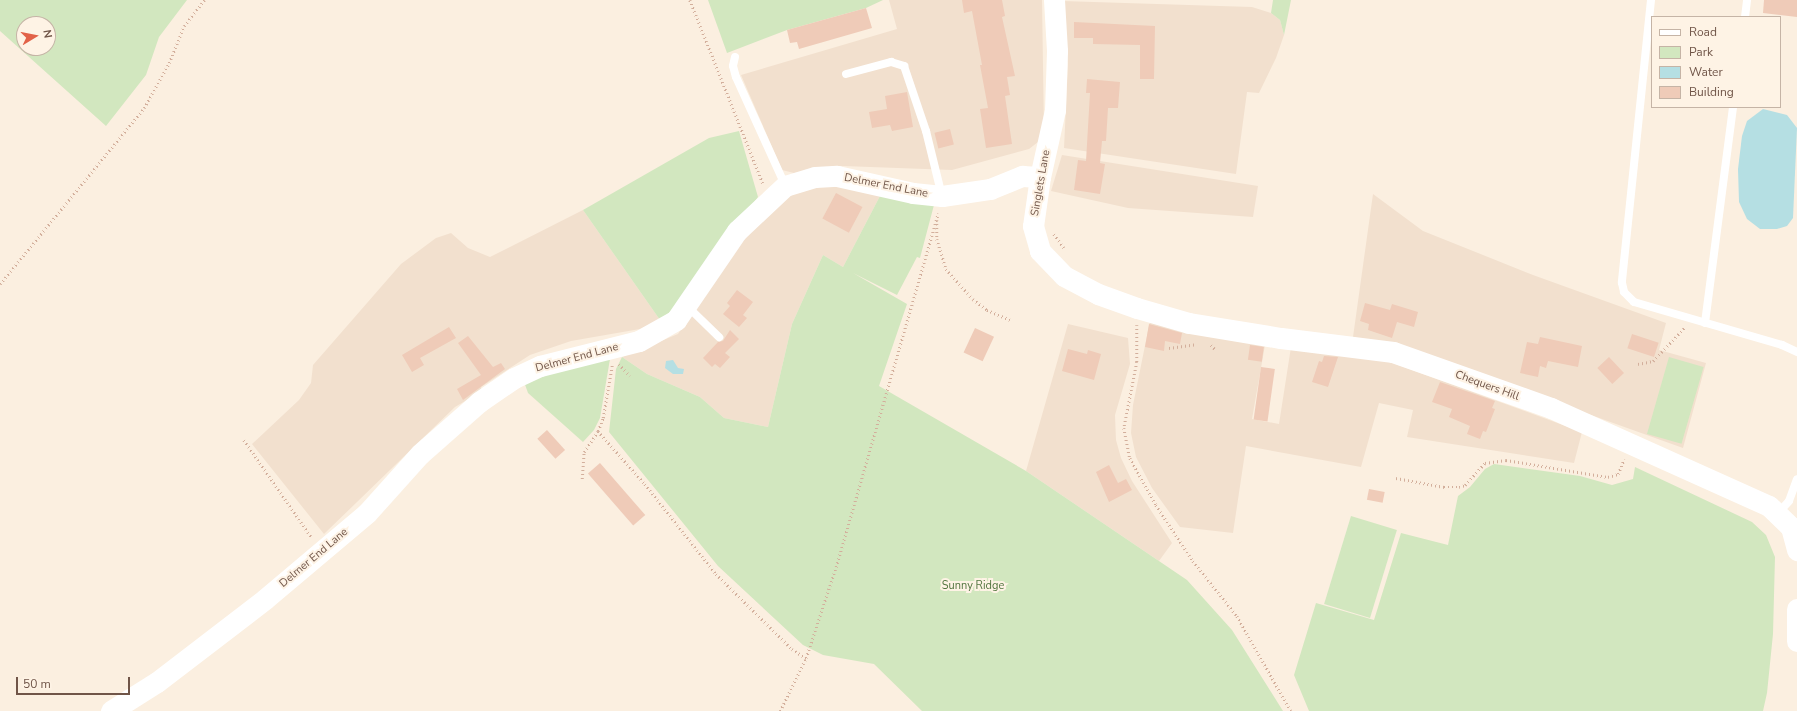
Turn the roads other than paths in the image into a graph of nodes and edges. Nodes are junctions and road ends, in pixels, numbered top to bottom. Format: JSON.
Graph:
{"nodes":[{"id":1,"x":1054,"y":0,"type":"edge"},
{"id":2,"x":1651,"y":0,"type":"edge"},
{"id":3,"x":1747,"y":0,"type":"edge"},
{"id":4,"x":1745,"y":16,"type":"edge"},
{"id":5,"x":735,"y":57,"type":"dead end"},
{"id":6,"x":846,"y":74,"type":"dead end"},
{"id":7,"x":1733,"y":108,"type":"edge"},
{"id":8,"x":1040,"y":177,"type":"junction"},
{"id":9,"x":785,"y":186,"type":"junction"},
{"id":10,"x":942,"y":196,"type":"junction"},
{"id":11,"x":687,"y":306,"type":"junction"},
{"id":12,"x":1137,"y":308,"type":"joint"},
{"id":13,"x":1705,"y":323,"type":"junction"},
{"id":14,"x":719,"y":337,"type":"dead end"},
{"id":15,"x":1797,"y":352,"type":"edge"},
{"id":16,"x":1797,"y":479,"type":"edge"},
{"id":17,"x":1778,"y":513,"type":"junction"},
{"id":18,"x":1797,"y":550,"type":"edge"},
{"id":19,"x":1797,"y":609,"type":"edge"},
{"id":20,"x":1797,"y":641,"type":"edge"},
{"id":21,"x":111,"y":711,"type":"edge"}],
"edges":[{"from":1,"to":8,"type":"street","name":"Singlets Lane"},
{"from":2,"to":13,"type":"lane"},
{"from":3,"to":4,"type":"lane"},
{"from":5,"to":9,"type":"lane"},
{"from":6,"to":10,"type":"lane"},
{"from":7,"to":13,"type":"lane"},
{"from":8,"to":10,"type":"street","name":"Delmer End Lane"},
{"from":8,"to":12,"type":"street","name":"Singlets Lane"},
{"from":9,"to":10,"type":"street","name":"Delmer End Lane"},
{"from":9,"to":11,"type":"street","name":"Delmer End Lane"},
{"from":11,"to":14,"type":"lane"},
{"from":11,"to":21,"type":"street","name":"Delmer End Lane"},
{"from":12,"to":17,"type":"street","name":"Chequers Hill"},
{"from":13,"to":15,"type":"lane"},
{"from":16,"to":17,"type":"lane"},
{"from":17,"to":18,"type":"street","name":"Chequers Hill"},
{"from":19,"to":20,"type":"street"}]}
